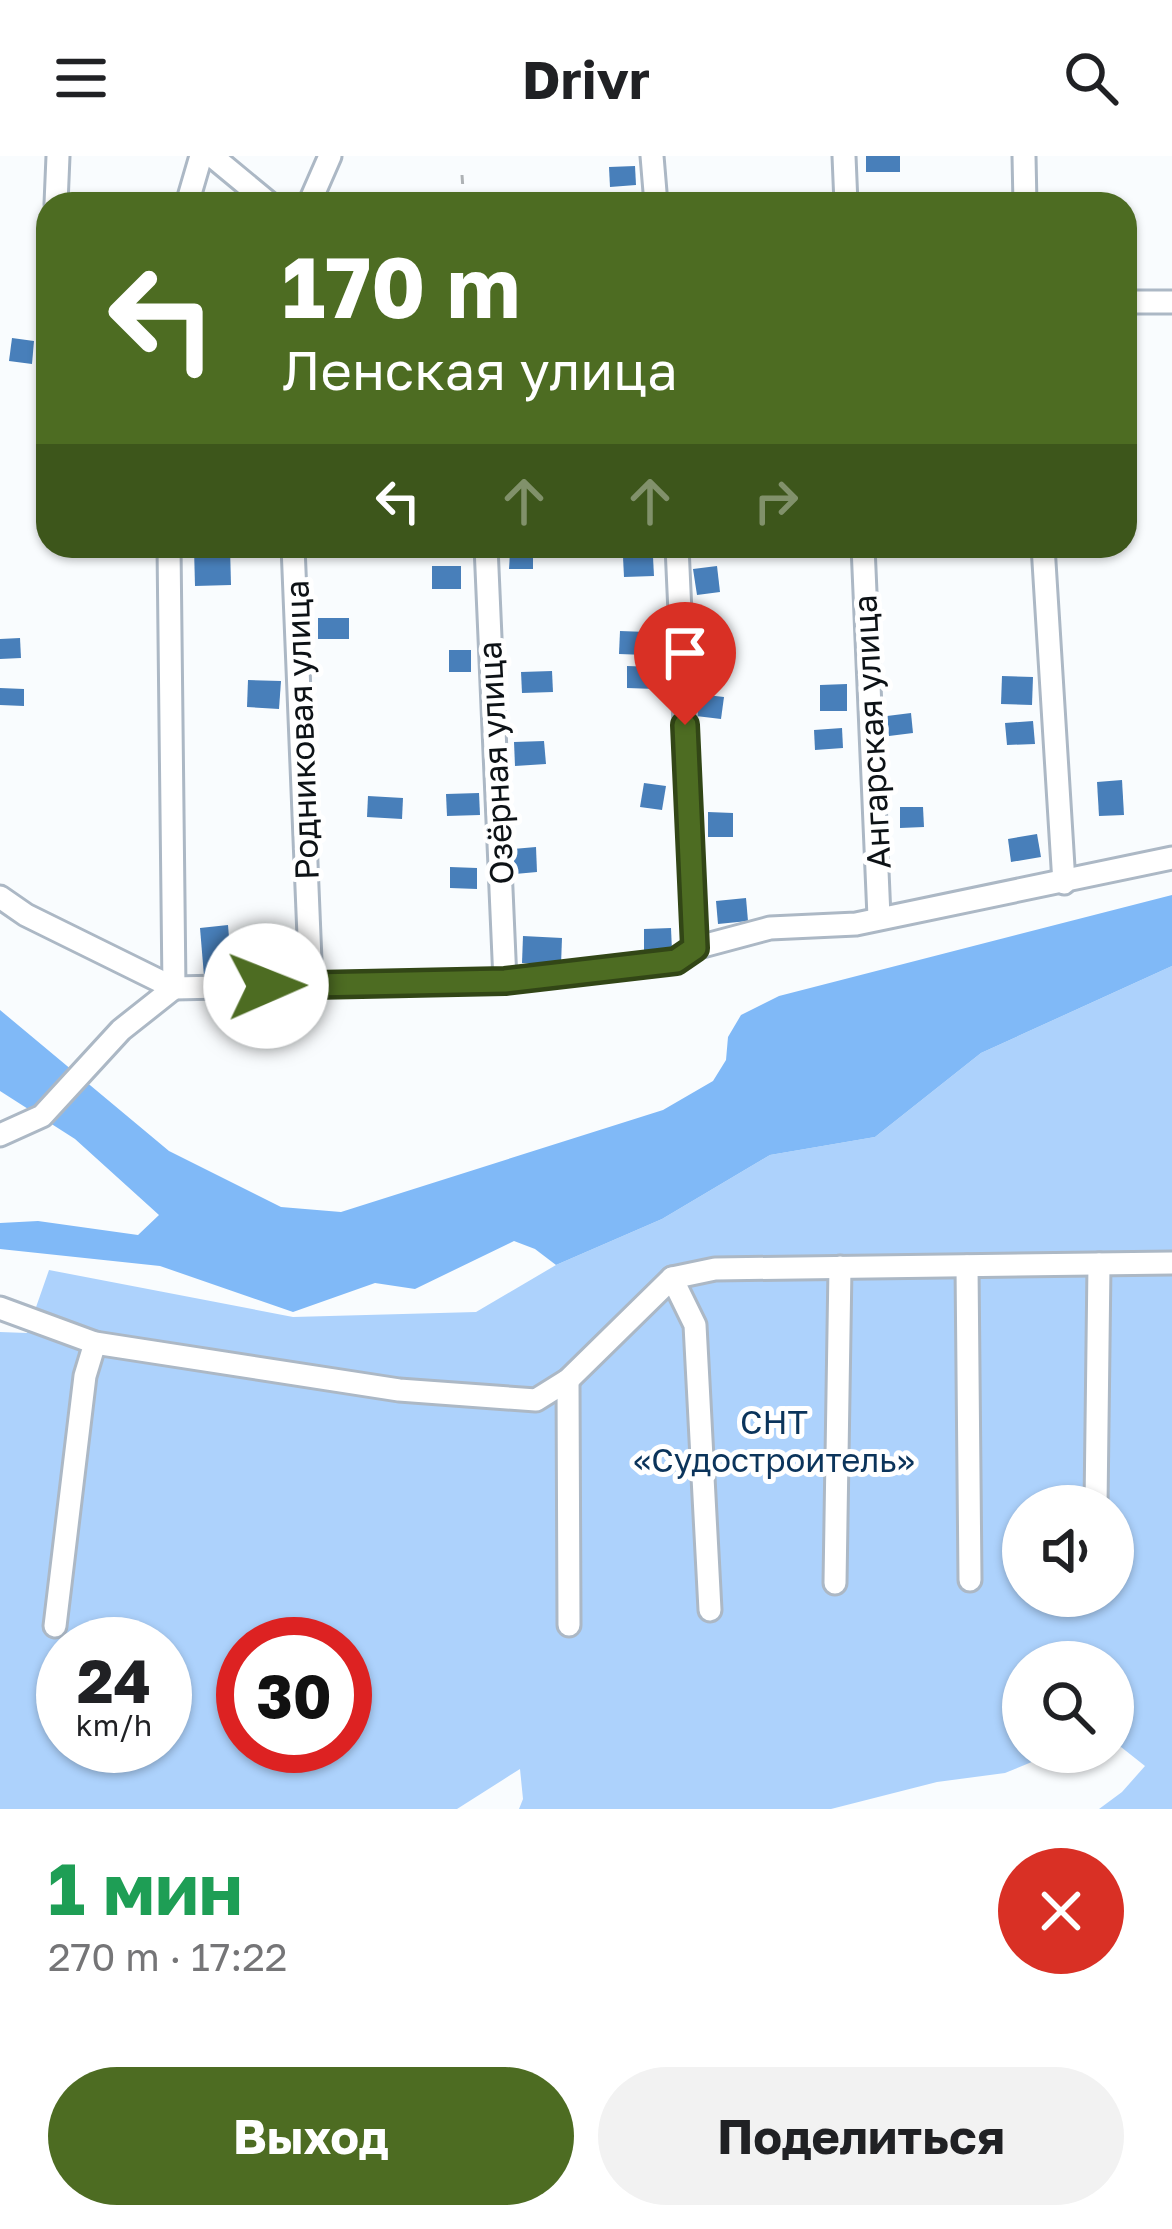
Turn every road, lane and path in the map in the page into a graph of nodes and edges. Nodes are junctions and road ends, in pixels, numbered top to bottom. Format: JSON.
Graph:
{"nodes":[{"id":1,"x":58,"y":156,"type":"edge"},
{"id":2,"x":201,"y":156,"type":"edge"},
{"id":3,"x":212,"y":156,"type":"edge"},
{"id":4,"x":330,"y":156,"type":"edge"},
{"id":5,"x":652,"y":156,"type":"edge"},
{"id":6,"x":844,"y":156,"type":"edge"},
{"id":7,"x":1024,"y":156,"type":"edge"},
{"id":8,"x":462,"y":175,"type":"dead end"},
{"id":9,"x":56,"y":192,"type":"edge"},
{"id":10,"x":190,"y":192,"type":"edge"},
{"id":11,"x":256,"y":192,"type":"edge"},
{"id":12,"x":314,"y":192,"type":"edge"},
{"id":13,"x":463,"y":192,"type":"edge"},
{"id":14,"x":655,"y":192,"type":"edge"},
{"id":15,"x":846,"y":192,"type":"edge"},
{"id":16,"x":1025,"y":192,"type":"edge"},
{"id":17,"x":1137,"y":302,"type":"edge"},
{"id":18,"x":1172,"y":302,"type":"edge"},
{"id":19,"x":169,"y":558,"type":"edge"},
{"id":20,"x":293,"y":558,"type":"edge"},
{"id":21,"x":486,"y":558,"type":"edge"},
{"id":22,"x":677,"y":558,"type":"edge"},
{"id":23,"x":864,"y":558,"type":"edge"},
{"id":24,"x":1044,"y":558,"type":"edge"},
{"id":25,"x":1172,"y":858,"type":"edge"},
{"id":26,"x":1064,"y":884,"type":"junction"},
{"id":27,"x":0,"y":897,"type":"edge"},
{"id":28,"x":880,"y":917,"type":"junction"},
{"id":29,"x":695,"y":948,"type":"junction"},
{"id":30,"x":505,"y":981,"type":"junction"},
{"id":31,"x":311,"y":985,"type":"junction"},
{"id":32,"x":174,"y":988,"type":"junction"},
{"id":33,"x":0,"y":1135,"type":"edge"},
{"id":34,"x":1099,"y":1264,"type":"junction"},
{"id":35,"x":1172,"y":1264,"type":"edge"},
{"id":36,"x":967,"y":1266,"type":"junction"},
{"id":37,"x":840,"y":1267,"type":"junction"},
{"id":38,"x":672,"y":1277,"type":"junction"},
{"id":39,"x":0,"y":1308,"type":"edge"},
{"id":40,"x":95,"y":1343,"type":"junction"},
{"id":41,"x":568,"y":1380,"type":"junction"},
{"id":42,"x":1096,"y":1485,"type":"edge"},
{"id":43,"x":970,"y":1580,"type":"dead end"},
{"id":44,"x":836,"y":1583,"type":"dead end"},
{"id":45,"x":710,"y":1610,"type":"dead end"},
{"id":46,"x":57,"y":1617,"type":"edge"},
{"id":47,"x":569,"y":1624,"type":"dead end"}],
"edges":[{"from":1,"to":9,"type":"street"},
{"from":2,"to":10,"type":"street"},
{"from":3,"to":11,"type":"street"},
{"from":4,"to":12,"type":"street"},
{"from":5,"to":14,"type":"street"},
{"from":6,"to":15,"type":"street"},
{"from":7,"to":16,"type":"street"},
{"from":8,"to":13,"type":"path"},
{"from":17,"to":18,"type":"street"},
{"from":19,"to":32,"type":"street"},
{"from":20,"to":31,"type":"street","name":"Родниковая улица"},
{"from":21,"to":30,"type":"street","name":"Озёрная улица"},
{"from":22,"to":29,"type":"street"},
{"from":23,"to":28,"type":"street","name":"Ангарская улица"},
{"from":24,"to":26,"type":"street"},
{"from":25,"to":26,"type":"street"},
{"from":26,"to":28,"type":"street"},
{"from":27,"to":32,"type":"street"},
{"from":28,"to":29,"type":"street"},
{"from":29,"to":30,"type":"street"},
{"from":30,"to":31,"type":"street"},
{"from":31,"to":32,"type":"street"},
{"from":32,"to":33,"type":"street"},
{"from":34,"to":35,"type":"street"},
{"from":34,"to":36,"type":"street"},
{"from":34,"to":42,"type":"street"},
{"from":36,"to":37,"type":"street"},
{"from":36,"to":43,"type":"street"},
{"from":37,"to":38,"type":"street"},
{"from":37,"to":44,"type":"street"},
{"from":38,"to":41,"type":"street"},
{"from":38,"to":45,"type":"street"},
{"from":39,"to":40,"type":"street"},
{"from":40,"to":41,"type":"street"},
{"from":40,"to":46,"type":"street"},
{"from":41,"to":47,"type":"street"}]}
